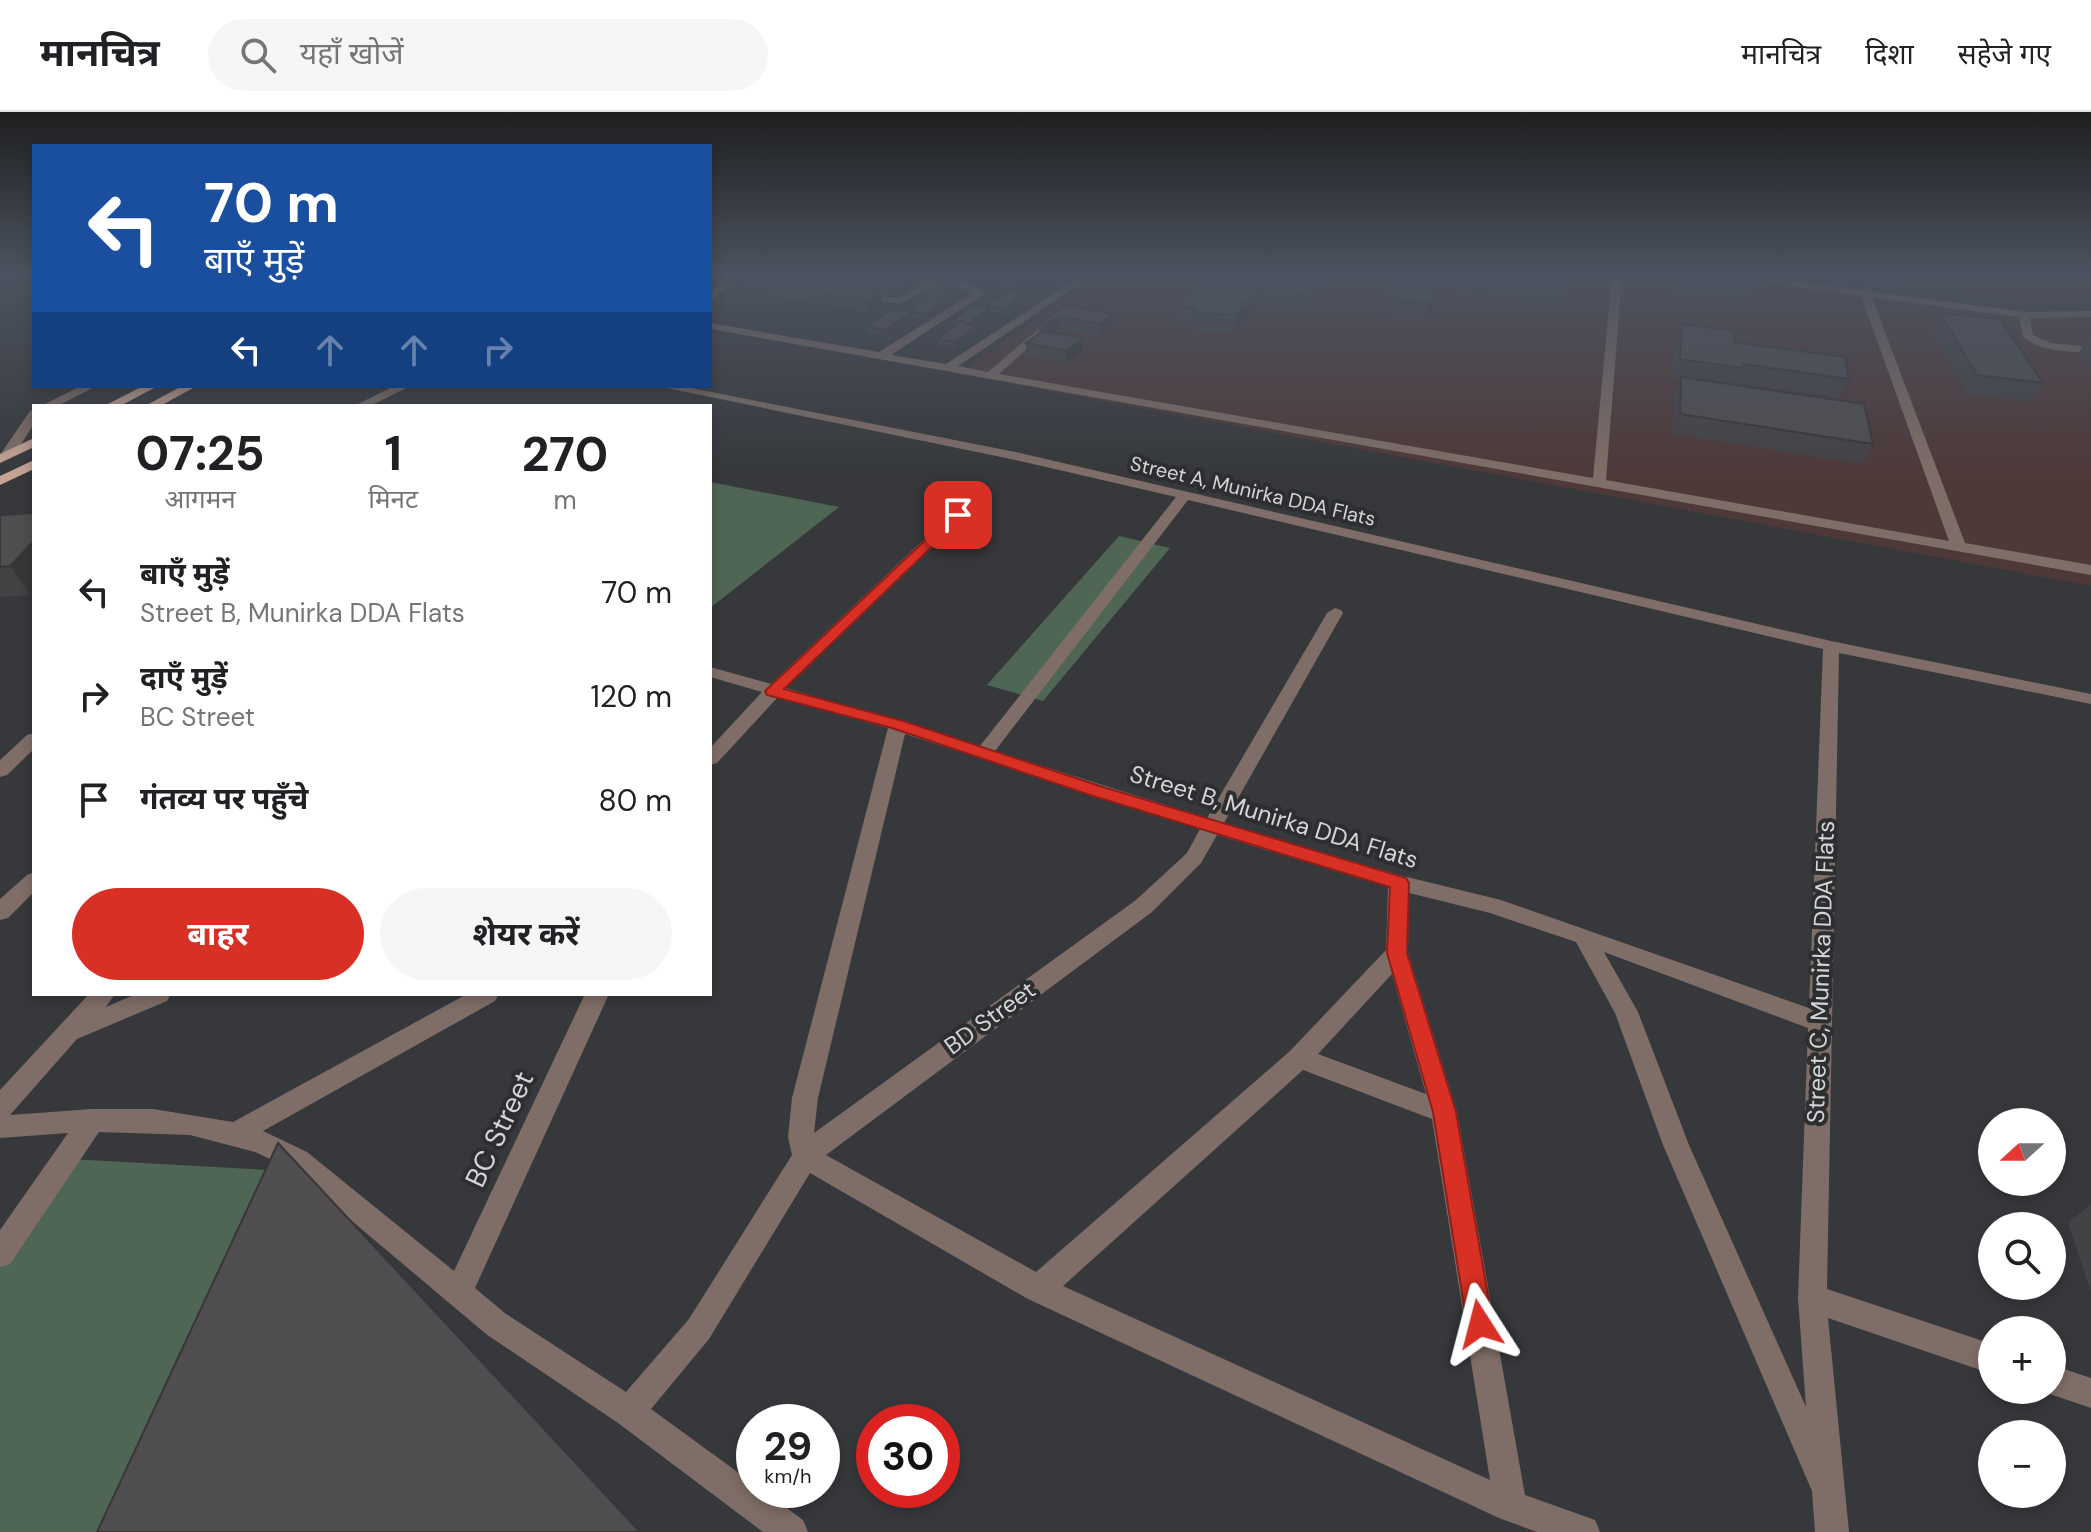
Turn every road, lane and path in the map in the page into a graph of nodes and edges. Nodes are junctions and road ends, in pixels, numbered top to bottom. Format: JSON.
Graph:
{"nodes":[{"id":1,"x":797,"y":341,"type":"edge"},
{"id":2,"x":904,"y":341,"type":"edge"},
{"id":3,"x":989,"y":341,"type":"edge"},
{"id":4,"x":1029,"y":341,"type":"edge"},
{"id":5,"x":1611,"y":341,"type":"edge"},
{"id":6,"x":1883,"y":341,"type":"edge"},
{"id":7,"x":2034,"y":341,"type":"edge"},
{"id":8,"x":2091,"y":350,"type":"edge"},
{"id":9,"x":881,"y":356,"type":"junction"},
{"id":10,"x":948,"y":368,"type":"junction"},
{"id":11,"x":991,"y":375,"type":"junction"},
{"id":12,"x":87,"y":388,"type":"edge"},
{"id":13,"x":148,"y":388,"type":"edge"},
{"id":14,"x":187,"y":388,"type":"edge"},
{"id":15,"x":400,"y":388,"type":"edge"},
{"id":16,"x":673,"y":388,"type":"edge"},
{"id":17,"x":51,"y":404,"type":"edge"},
{"id":18,"x":114,"y":404,"type":"edge"},
{"id":19,"x":155,"y":404,"type":"edge"},
{"id":20,"x":364,"y":404,"type":"edge"},
{"id":21,"x":32,"y":417,"type":"edge"},
{"id":22,"x":32,"y":443,"type":"edge"},
{"id":23,"x":3,"y":457,"type":"edge"},
{"id":24,"x":32,"y":465,"type":"edge"},
{"id":25,"x":0,"y":481,"type":"edge"},
{"id":26,"x":1599,"y":483,"type":"junction"},
{"id":27,"x":1184,"y":496,"type":"junction"},
{"id":28,"x":958,"y":515,"type":"dead end"},
{"id":29,"x":1959,"y":547,"type":"junction"},
{"id":30,"x":2091,"y":570,"type":"edge"},
{"id":31,"x":1335,"y":613,"type":"dead end"},
{"id":32,"x":1831,"y":646,"type":"junction"},
{"id":33,"x":712,"y":673,"type":"edge"},
{"id":34,"x":773,"y":691,"type":"junction"},
{"id":35,"x":2091,"y":699,"type":"edge"},
{"id":36,"x":898,"y":725,"type":"junction"},
{"id":37,"x":32,"y":741,"type":"edge"},
{"id":38,"x":984,"y":753,"type":"junction"},
{"id":39,"x":712,"y":756,"type":"edge"},
{"id":40,"x":0,"y":771,"type":"edge"},
{"id":41,"x":1212,"y":827,"type":"junction"},
{"id":42,"x":32,"y":882,"type":"edge"},
{"id":43,"x":1399,"y":883,"type":"junction"},
{"id":44,"x":0,"y":912,"type":"edge"},
{"id":45,"x":1584,"y":936,"type":"junction"},
{"id":46,"x":1397,"y":953,"type":"junction"},
{"id":47,"x":101,"y":996,"type":"edge"},
{"id":48,"x":154,"y":996,"type":"edge"},
{"id":49,"x":483,"y":996,"type":"edge"},
{"id":50,"x":596,"y":996,"type":"edge"},
{"id":51,"x":1819,"y":1022,"type":"junction"},
{"id":52,"x":72,"y":1031,"type":"junction"},
{"id":53,"x":1299,"y":1058,"type":"junction"},
{"id":54,"x":0,"y":1108,"type":"edge"},
{"id":55,"x":1444,"y":1112,"type":"junction"},
{"id":56,"x":92,"y":1120,"type":"junction"},
{"id":57,"x":0,"y":1127,"type":"edge"},
{"id":58,"x":234,"y":1134,"type":"junction"},
{"id":59,"x":806,"y":1157,"type":"junction"},
{"id":60,"x":0,"y":1254,"type":"edge"},
{"id":61,"x":1038,"y":1289,"type":"junction"},
{"id":62,"x":459,"y":1291,"type":"junction"},
{"id":63,"x":1812,"y":1298,"type":"junction"},
{"id":64,"x":1978,"y":1354,"type":"edge"},
{"id":65,"x":2066,"y":1385,"type":"edge"},
{"id":66,"x":2091,"y":1393,"type":"edge"},
{"id":67,"x":629,"y":1412,"type":"junction"},
{"id":68,"x":1827,"y":1494,"type":"junction"},
{"id":69,"x":1511,"y":1506,"type":"junction"},
{"id":70,"x":791,"y":1532,"type":"edge"},
{"id":71,"x":1583,"y":1532,"type":"edge"},
{"id":72,"x":1832,"y":1532,"type":"edge"}],
"edges":[{"from":1,"to":9,"type":"street"},
{"from":2,"to":9,"type":"street"},
{"from":3,"to":10,"type":"street"},
{"from":4,"to":11,"type":"street"},
{"from":5,"to":26,"type":"street"},
{"from":6,"to":29,"type":"street"},
{"from":7,"to":8,"type":"street"},
{"from":9,"to":10,"type":"street"},
{"from":10,"to":11,"type":"street"},
{"from":11,"to":26,"type":"street"},
{"from":12,"to":17,"type":"street"},
{"from":13,"to":18,"type":"main road"},
{"from":14,"to":19,"type":"main road"},
{"from":15,"to":20,"type":"street"},
{"from":16,"to":27,"type":"street","name":"Street A, Munirka DDA Flats"},
{"from":21,"to":23,"type":"street"},
{"from":22,"to":23,"type":"main road"},
{"from":24,"to":25,"type":"main road"},
{"from":26,"to":29,"type":"street"},
{"from":27,"to":32,"type":"street","name":"Street A, Munirka DDA Flats"},
{"from":27,"to":38,"type":"street"},
{"from":28,"to":34,"type":"street"},
{"from":29,"to":30,"type":"street"},
{"from":31,"to":41,"type":"street","name":"BD Street"},
{"from":32,"to":35,"type":"street","name":"Street A, Munirka DDA Flats"},
{"from":32,"to":51,"type":"street","name":"Street C, Munirka DDA Flats"},
{"from":33,"to":34,"type":"street","name":"Street B, Munirka DDA Flats"},
{"from":34,"to":36,"type":"street","name":"Street B, Munirka DDA Flats"},
{"from":34,"to":39,"type":"street"},
{"from":36,"to":38,"type":"street","name":"Street B, Munirka DDA Flats"},
{"from":36,"to":59,"type":"street"},
{"from":37,"to":40,"type":"street"},
{"from":38,"to":41,"type":"street","name":"Street B, Munirka DDA Flats"},
{"from":41,"to":43,"type":"street","name":"Street B, Munirka DDA Flats"},
{"from":41,"to":59,"type":"street","name":"BD Street"},
{"from":42,"to":44,"type":"street"},
{"from":43,"to":45,"type":"street","name":"Street B, Munirka DDA Flats"},
{"from":43,"to":46,"type":"street"},
{"from":45,"to":51,"type":"street","name":"Street B, Munirka DDA Flats"},
{"from":45,"to":68,"type":"street"},
{"from":46,"to":53,"type":"street"},
{"from":46,"to":55,"type":"street"},
{"from":47,"to":52,"type":"street"},
{"from":48,"to":52,"type":"street"},
{"from":49,"to":58,"type":"street"},
{"from":50,"to":62,"type":"street","name":"BC Street"},
{"from":51,"to":63,"type":"street","name":"Street C, Munirka DDA Flats"},
{"from":52,"to":54,"type":"street"},
{"from":53,"to":55,"type":"street"},
{"from":53,"to":61,"type":"street"},
{"from":55,"to":69,"type":"street"},
{"from":56,"to":57,"type":"street"},
{"from":56,"to":58,"type":"street"},
{"from":56,"to":60,"type":"street"},
{"from":58,"to":62,"type":"street"},
{"from":59,"to":61,"type":"street"},
{"from":59,"to":67,"type":"street","name":"BD Street"},
{"from":61,"to":69,"type":"street"},
{"from":62,"to":67,"type":"street"},
{"from":63,"to":64,"type":"street"},
{"from":63,"to":68,"type":"street","name":"Street C, Munirka DDA Flats"},
{"from":65,"to":66,"type":"street"},
{"from":67,"to":70,"type":"street"},
{"from":68,"to":72,"type":"street"},
{"from":69,"to":71,"type":"street"}]}
